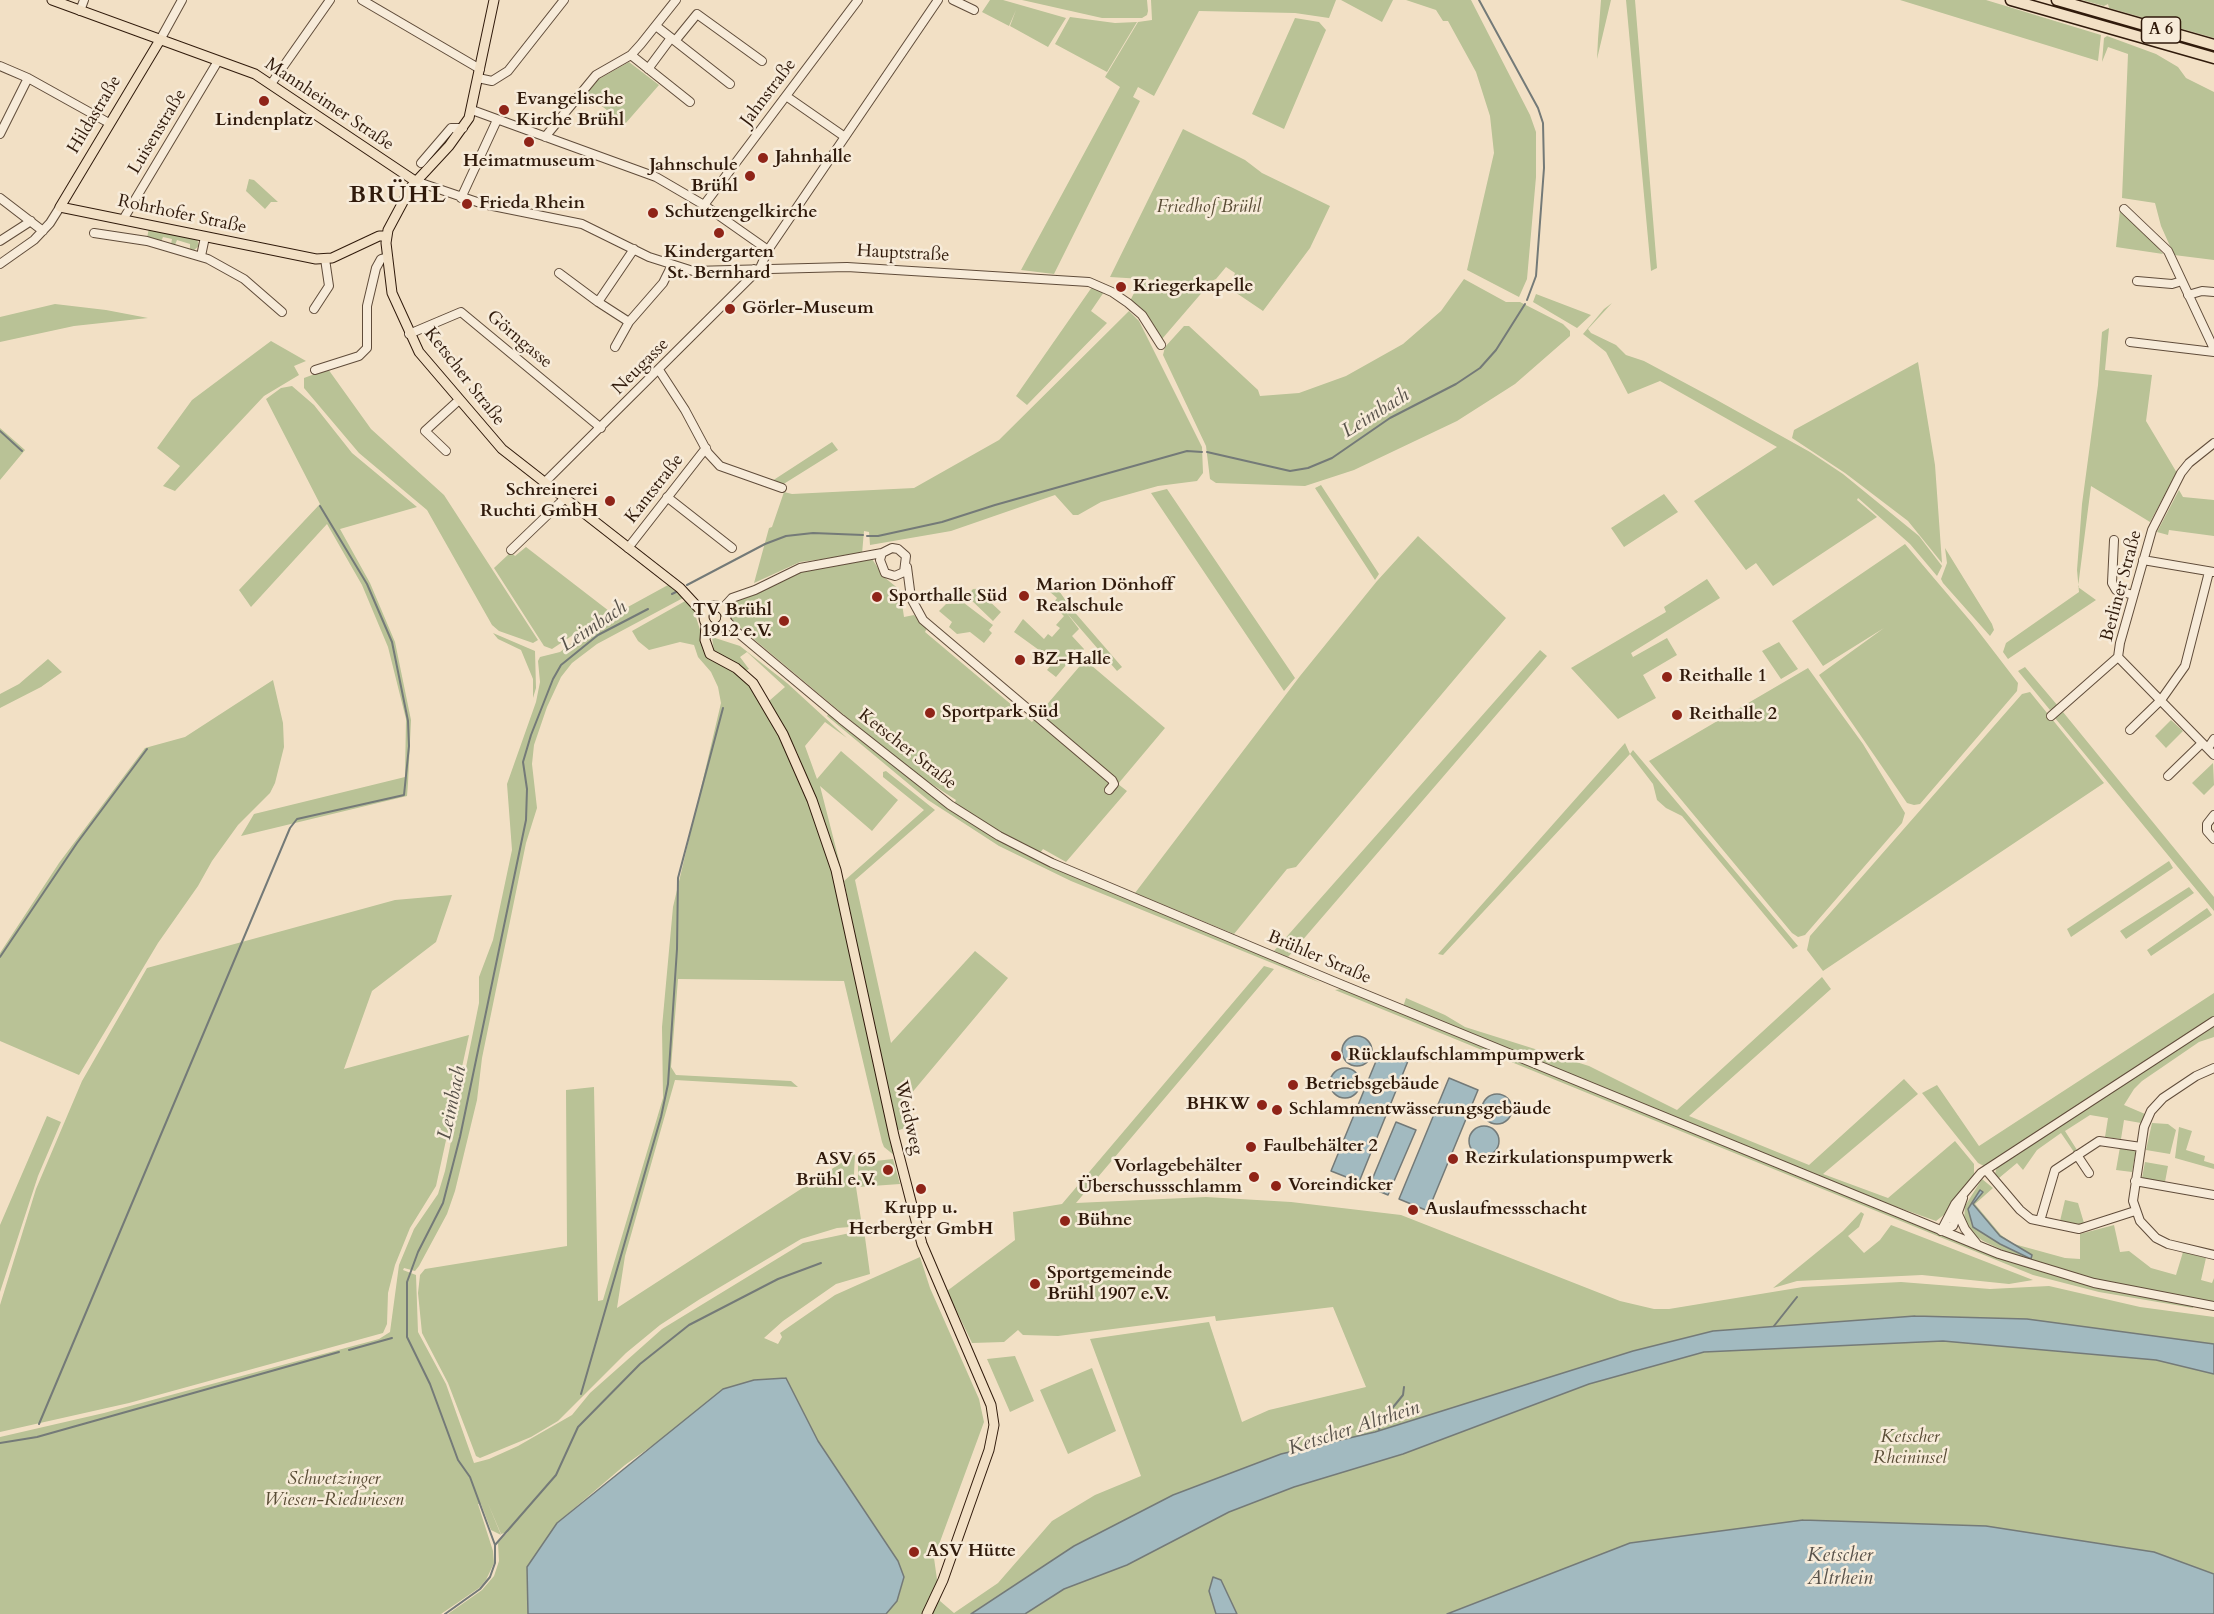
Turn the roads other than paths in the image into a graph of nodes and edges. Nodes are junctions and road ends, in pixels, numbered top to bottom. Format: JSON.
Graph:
{"nodes":[{"id":1,"x":52,"y":0,"type":"edge"},
{"id":2,"x":84,"y":0,"type":"edge"},
{"id":3,"x":182,"y":0,"type":"edge"},
{"id":4,"x":330,"y":0,"type":"edge"},
{"id":5,"x":362,"y":0,"type":"edge"},
{"id":6,"x":494,"y":0,"type":"edge"},
{"id":7,"x":564,"y":0,"type":"edge"},
{"id":8,"x":676,"y":0,"type":"edge"},
{"id":9,"x":858,"y":0,"type":"edge"},
{"id":10,"x":938,"y":0,"type":"edge"},
{"id":11,"x":953,"y":0,"type":"edge"},
{"id":12,"x":2011,"y":0,"type":"edge"},
{"id":13,"x":2057,"y":0,"type":"edge"},
{"id":14,"x":974,"y":10,"type":"dead end"},
{"id":15,"x":80,"y":11,"type":"junction"},
{"id":16,"x":656,"y":26,"type":"junction"},
{"id":17,"x":673,"y":39,"type":"junction"},
{"id":18,"x":160,"y":40,"type":"junction"},
{"id":19,"x":2214,"y":45,"type":"edge"},
{"id":20,"x":631,"y":55,"type":"junction"},
{"id":21,"x":2214,"y":58,"type":"edge"},
{"id":22,"x":218,"y":61,"type":"junction"},
{"id":23,"x":762,"y":61,"type":"dead end"},
{"id":24,"x":0,"y":66,"type":"edge"},
{"id":25,"x":648,"y":69,"type":"junction"},
{"id":26,"x":479,"y":74,"type":"junction"},
{"id":27,"x":28,"y":78,"type":"junction"},
{"id":28,"x":271,"y":84,"type":"junction"},
{"id":29,"x":730,"y":84,"type":"dead end"},
{"id":30,"x":786,"y":96,"type":"junction"},
{"id":31,"x":690,"y":102,"type":"dead end"},
{"id":32,"x":472,"y":110,"type":"junction"},
{"id":33,"x":497,"y":120,"type":"junction"},
{"id":34,"x":109,"y":123,"type":"junction"},
{"id":35,"x":463,"y":128,"type":"junction"},
{"id":36,"x":0,"y":134,"type":"edge"},
{"id":37,"x":545,"y":137,"type":"junction"},
{"id":38,"x":845,"y":137,"type":"junction"},
{"id":39,"x":421,"y":163,"type":"dead end"},
{"id":40,"x":415,"y":181,"type":"junction"},
{"id":41,"x":0,"y":198,"type":"edge"},
{"id":42,"x":461,"y":198,"type":"junction"},
{"id":43,"x":704,"y":205,"type":"junction"},
{"id":44,"x":60,"y":207,"type":"junction"},
{"id":45,"x":2124,"y":209,"type":"dead end"},
{"id":46,"x":124,"y":218,"type":"junction"},
{"id":47,"x":31,"y":221,"type":"junction"},
{"id":48,"x":43,"y":231,"type":"junction"},
{"id":49,"x":94,"y":233,"type":"dead end"},
{"id":50,"x":387,"y":236,"type":"junction"},
{"id":51,"x":206,"y":237,"type":"junction"},
{"id":52,"x":0,"y":241,"type":"edge"},
{"id":53,"x":634,"y":249,"type":"junction"},
{"id":54,"x":768,"y":250,"type":"junction"},
{"id":55,"x":201,"y":256,"type":"junction"},
{"id":56,"x":388,"y":257,"type":"junction"},
{"id":57,"x":325,"y":259,"type":"junction"},
{"id":58,"x":0,"y":264,"type":"edge"},
{"id":59,"x":672,"y":265,"type":"junction"},
{"id":60,"x":757,"y":268,"type":"junction"},
{"id":61,"x":559,"y":273,"type":"dead end"},
{"id":62,"x":2137,"y":281,"type":"dead end"},
{"id":63,"x":2182,"y":281,"type":"junction"},
{"id":64,"x":2214,"y":292,"type":"edge"},
{"id":65,"x":2188,"y":295,"type":"junction"},
{"id":66,"x":598,"y":302,"type":"junction"},
{"id":67,"x":314,"y":309,"type":"dead end"},
{"id":68,"x":282,"y":312,"type":"dead end"},
{"id":69,"x":629,"y":322,"type":"junction"},
{"id":70,"x":409,"y":334,"type":"junction"},
{"id":71,"x":2130,"y":342,"type":"dead end"},
{"id":72,"x":1161,"y":345,"type":"dead end"},
{"id":73,"x":615,"y":347,"type":"dead end"},
{"id":74,"x":2214,"y":350,"type":"edge"},
{"id":75,"x":315,"y":370,"type":"dead end"},
{"id":76,"x":659,"y":370,"type":"junction"},
{"id":77,"x":459,"y":400,"type":"junction"},
{"id":78,"x":601,"y":428,"type":"junction"},
{"id":79,"x":2214,"y":443,"type":"edge"},
{"id":80,"x":706,"y":448,"type":"junction"},
{"id":81,"x":446,"y":450,"type":"dead end"},
{"id":82,"x":544,"y":483,"type":"junction"},
{"id":83,"x":782,"y":488,"type":"dead end"},
{"id":84,"x":667,"y":497,"type":"junction"},
{"id":85,"x":564,"y":499,"type":"junction"},
{"id":86,"x":2114,"y":540,"type":"dead end"},
{"id":87,"x":628,"y":548,"type":"junction"},
{"id":88,"x":732,"y":548,"type":"dead end"},
{"id":89,"x":511,"y":550,"type":"dead end"},
{"id":90,"x":882,"y":553,"type":"junction"},
{"id":91,"x":2143,"y":560,"type":"junction"},
{"id":92,"x":907,"y":567,"type":"junction"},
{"id":93,"x":2211,"y":572,"type":"edge"},
{"id":94,"x":2133,"y":595,"type":"junction"},
{"id":95,"x":722,"y":609,"type":"joint"},
{"id":96,"x":714,"y":619,"type":"junction"},
{"id":97,"x":2118,"y":657,"type":"junction"},
{"id":98,"x":2161,"y":700,"type":"junction"},
{"id":99,"x":2051,"y":716,"type":"dead end"},
{"id":100,"x":2130,"y":730,"type":"dead end"},
{"id":101,"x":2214,"y":739,"type":"edge"},
{"id":102,"x":2205,"y":746,"type":"junction"},
{"id":103,"x":2214,"y":755,"type":"edge"},
{"id":104,"x":2168,"y":776,"type":"dead end"},
{"id":105,"x":1114,"y":787,"type":"dead end"},
{"id":106,"x":2214,"y":815,"type":"edge"},
{"id":107,"x":2214,"y":839,"type":"edge"},
{"id":108,"x":1072,"y":872,"type":"joint"},
{"id":109,"x":2214,"y":1021,"type":"edge"},
{"id":110,"x":2213,"y":1071,"type":"edge"},
{"id":111,"x":2141,"y":1147,"type":"junction"},
{"id":112,"x":2077,"y":1155,"type":"junction"},
{"id":113,"x":1986,"y":1170,"type":"junction"},
{"id":114,"x":2089,"y":1173,"type":"dead end"},
{"id":115,"x":2135,"y":1181,"type":"junction"},
{"id":116,"x":2214,"y":1195,"type":"edge"},
{"id":117,"x":1963,"y":1197,"type":"junction"},
{"id":118,"x":2135,"y":1211,"type":"junction"},
{"id":119,"x":1958,"y":1214,"type":"junction"},
{"id":120,"x":2040,"y":1221,"type":"junction"},
{"id":121,"x":1941,"y":1231,"type":"junction"},
{"id":122,"x":1978,"y":1245,"type":"junction"},
{"id":123,"x":2214,"y":1255,"type":"edge"},
{"id":124,"x":2214,"y":1306,"type":"edge"},
{"id":125,"x":927,"y":1614,"type":"edge"}],
"edges":[{"from":1,"to":15,"type":"main road","name":"Mannheimer Straße"},
{"from":2,"to":15,"type":"street"},
{"from":3,"to":18,"type":"street"},
{"from":4,"to":28,"type":"street"},
{"from":5,"to":26,"type":"street"},
{"from":6,"to":26,"type":"main road","name":"Ketscher Straße"},
{"from":7,"to":26,"type":"street"},
{"from":8,"to":16,"type":"street"},
{"from":9,"to":30,"type":"street","name":"Jahnstraße"},
{"from":10,"to":38,"type":"street","name":"Neugasse"},
{"from":11,"to":14,"type":"street"},
{"from":12,"to":21,"type":"highway","number":"A 6"},
{"from":13,"to":19,"type":"highway","number":"A 6"},
{"from":15,"to":18,"type":"main road","name":"Mannheimer Straße"},
{"from":16,"to":17,"type":"street"},
{"from":16,"to":20,"type":"street"},
{"from":17,"to":23,"type":"street"},
{"from":17,"to":25,"type":"street"},
{"from":17,"to":29,"type":"street"},
{"from":18,"to":22,"type":"main road","name":"Mannheimer Straße"},
{"from":18,"to":34,"type":"main road","name":"Hildastraße"},
{"from":20,"to":25,"type":"street"},
{"from":20,"to":37,"type":"street"},
{"from":22,"to":28,"type":"main road","name":"Mannheimer Straße"},
{"from":22,"to":46,"type":"street","name":"Luisenstraße"},
{"from":24,"to":27,"type":"street"},
{"from":25,"to":31,"type":"street"},
{"from":26,"to":32,"type":"main road","name":"Ketscher Straße"},
{"from":27,"to":34,"type":"street"},
{"from":27,"to":36,"type":"street"},
{"from":28,"to":40,"type":"main road","name":"Mannheimer Straße"},
{"from":30,"to":38,"type":"street"},
{"from":30,"to":43,"type":"street","name":"Jahnstraße"},
{"from":32,"to":33,"type":"street"},
{"from":32,"to":35,"type":"main road","name":"Ketscher Straße"},
{"from":33,"to":37,"type":"street"},
{"from":33,"to":42,"type":"street"},
{"from":34,"to":44,"type":"main road","name":"Hildastraße"},
{"from":35,"to":39,"type":"street"},
{"from":35,"to":40,"type":"main road","name":"Ketscher Straße"},
{"from":37,"to":43,"type":"street"},
{"from":38,"to":54,"type":"street","name":"Neugasse"},
{"from":40,"to":42,"type":"street","name":"Hauptstraße"},
{"from":40,"to":50,"type":"main road","name":"Ketscher Straße"},
{"from":41,"to":47,"type":"street"},
{"from":42,"to":53,"type":"street","name":"Hauptstraße"},
{"from":43,"to":54,"type":"street"},
{"from":44,"to":46,"type":"main road","name":"Rohrhofer Straße"},
{"from":44,"to":48,"type":"street"},
{"from":45,"to":63,"type":"street"},
{"from":46,"to":51,"type":"main road","name":"Rohrhofer Straße"},
{"from":47,"to":48,"type":"street"},
{"from":47,"to":52,"type":"street"},
{"from":48,"to":58,"type":"street"},
{"from":49,"to":55,"type":"street"},
{"from":50,"to":56,"type":"main road","name":"Ketscher Straße"},
{"from":50,"to":57,"type":"main road","name":"Rohrhofer Straße"},
{"from":51,"to":55,"type":"street"},
{"from":51,"to":57,"type":"main road","name":"Rohrhofer Straße"},
{"from":53,"to":59,"type":"street","name":"Hauptstraße"},
{"from":53,"to":66,"type":"street"},
{"from":54,"to":60,"type":"street","name":"Neugasse"},
{"from":55,"to":68,"type":"street"},
{"from":56,"to":70,"type":"main road","name":"Ketscher Straße"},
{"from":56,"to":75,"type":"street"},
{"from":57,"to":67,"type":"street"},
{"from":59,"to":60,"type":"street","name":"Hauptstraße"},
{"from":59,"to":69,"type":"street"},
{"from":60,"to":72,"type":"street","name":"Hauptstraße"},
{"from":60,"to":76,"type":"street","name":"Neugasse"},
{"from":61,"to":66,"type":"street"},
{"from":62,"to":63,"type":"street"},
{"from":63,"to":65,"type":"street"},
{"from":64,"to":65,"type":"street"},
{"from":65,"to":74,"type":"street"},
{"from":66,"to":69,"type":"street"},
{"from":69,"to":73,"type":"street"},
{"from":70,"to":77,"type":"main road","name":"Ketscher Straße"},
{"from":70,"to":78,"type":"street","name":"Görngasse"},
{"from":71,"to":74,"type":"street"},
{"from":76,"to":78,"type":"street","name":"Neugasse"},
{"from":76,"to":80,"type":"street"},
{"from":77,"to":81,"type":"street"},
{"from":77,"to":82,"type":"main road","name":"Ketscher Straße"},
{"from":78,"to":82,"type":"street","name":"Neugasse"},
{"from":79,"to":91,"type":"street","name":"Berliner Straße"},
{"from":80,"to":83,"type":"street"},
{"from":80,"to":84,"type":"street","name":"Kantstraße"},
{"from":82,"to":85,"type":"main road","name":"Ketscher Straße"},
{"from":84,"to":87,"type":"street","name":"Kantstraße"},
{"from":84,"to":88,"type":"street"},
{"from":85,"to":87,"type":"main road","name":"Ketscher Straße"},
{"from":85,"to":89,"type":"street"},
{"from":86,"to":94,"type":"street"},
{"from":87,"to":96,"type":"main road","name":"Ketscher Straße"},
{"from":90,"to":92,"type":"street"},
{"from":90,"to":92,"type":"street"},
{"from":90,"to":95,"type":"street"},
{"from":91,"to":93,"type":"street"},
{"from":91,"to":94,"type":"street","name":"Berliner Straße"},
{"from":92,"to":105,"type":"street"},
{"from":93,"to":98,"type":"street"},
{"from":94,"to":97,"type":"street","name":"Berliner Straße"},
{"from":95,"to":96,"type":"main road"},
{"from":96,"to":108,"type":"street","name":"Ketscher Straße"},
{"from":96,"to":125,"type":"main road","name":"Weidweg"},
{"from":97,"to":98,"type":"street","name":"Berliner Straße"},
{"from":97,"to":99,"type":"street"},
{"from":98,"to":100,"type":"street"},
{"from":98,"to":102,"type":"street","name":"Berliner Straße"},
{"from":101,"to":102,"type":"street"},
{"from":102,"to":103,"type":"street","name":"Berliner Straße"},
{"from":102,"to":104,"type":"street"},
{"from":106,"to":107,"type":"street"},
{"from":108,"to":121,"type":"street","name":"Brühler Straße"},
{"from":109,"to":113,"type":"street"},
{"from":110,"to":111,"type":"street"},
{"from":111,"to":112,"type":"street"},
{"from":111,"to":115,"type":"street"},
{"from":112,"to":114,"type":"street"},
{"from":112,"to":120,"type":"street"},
{"from":113,"to":117,"type":"street"},
{"from":113,"to":120,"type":"street"},
{"from":115,"to":116,"type":"street"},
{"from":115,"to":118,"type":"street"},
{"from":117,"to":119,"type":"street"},
{"from":117,"to":121,"type":"street"},
{"from":118,"to":120,"type":"street"},
{"from":118,"to":123,"type":"street"},
{"from":119,"to":121,"type":"street"},
{"from":119,"to":122,"type":"street"},
{"from":121,"to":122,"type":"street","name":"Brühler Straße"},
{"from":122,"to":124,"type":"street","name":"Brühler Straße"}]}
